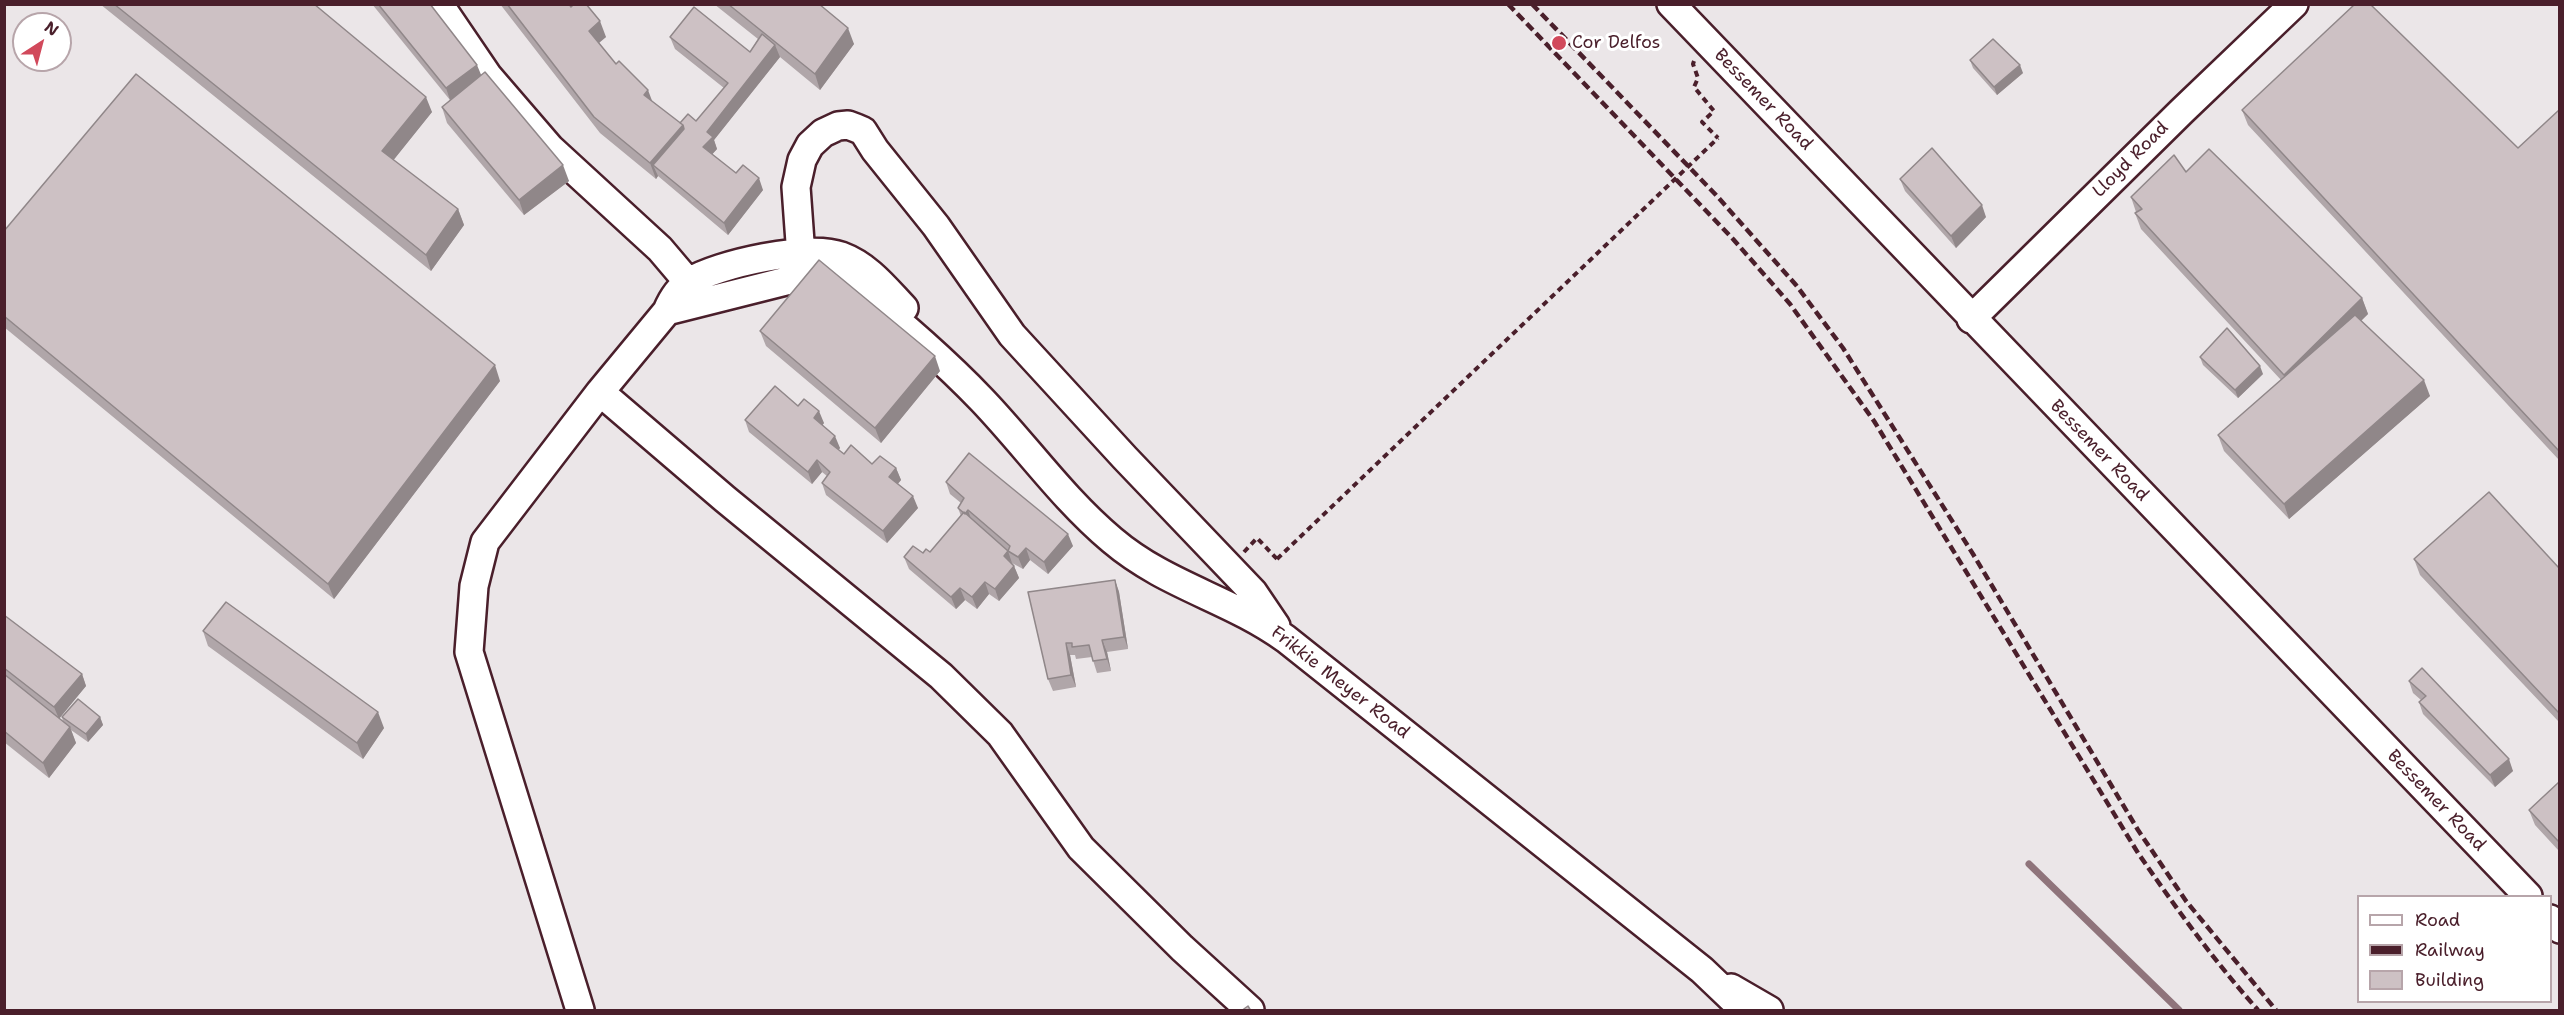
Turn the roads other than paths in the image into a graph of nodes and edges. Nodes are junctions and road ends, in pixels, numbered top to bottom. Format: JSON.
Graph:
{"nodes":[{"id":1,"x":439,"y":4,"type":"edge"},
{"id":2,"x":1671,"y":4,"type":"edge"},
{"id":3,"x":2294,"y":4,"type":"edge"},
{"id":4,"x":802,"y":265,"type":"junction"},
{"id":5,"x":692,"y":293,"type":"junction"},
{"id":6,"x":1971,"y":319,"type":"junction"},
{"id":7,"x":600,"y":392,"type":"junction"},
{"id":8,"x":1286,"y":639,"type":"junction"},
{"id":9,"x":2526,"y":895,"type":"edge"},
{"id":10,"x":1701,"y":970,"type":"junction"},
{"id":11,"x":580,"y":1011,"type":"edge"},
{"id":12,"x":1250,"y":1011,"type":"edge"},
{"id":13,"x":1744,"y":1011,"type":"edge"},
{"id":14,"x":1769,"y":1011,"type":"edge"}],
"edges":[{"from":1,"to":5,"type":"street"},
{"from":2,"to":6,"type":"street","name":"Bessemer Road"},
{"from":3,"to":6,"type":"street","name":"Lloyd Road"},
{"from":4,"to":5,"type":"street","name":"Frikkie Meyer Road"},
{"from":4,"to":8,"type":"street","name":"Frikkie Meyer Road"},
{"from":4,"to":8,"type":"street"},
{"from":5,"to":7,"type":"street","name":"Frikkie Meyer Road"},
{"from":6,"to":9,"type":"street","name":"Bessemer Road"},
{"from":7,"to":11,"type":"street"},
{"from":7,"to":12,"type":"street"},
{"from":8,"to":10,"type":"street","name":"Frikkie Meyer Road"},
{"from":10,"to":13,"type":"street","name":"Frikkie Meyer Road"},
{"from":10,"to":14,"type":"street","name":"Frikkie Meyer Road"}]}
